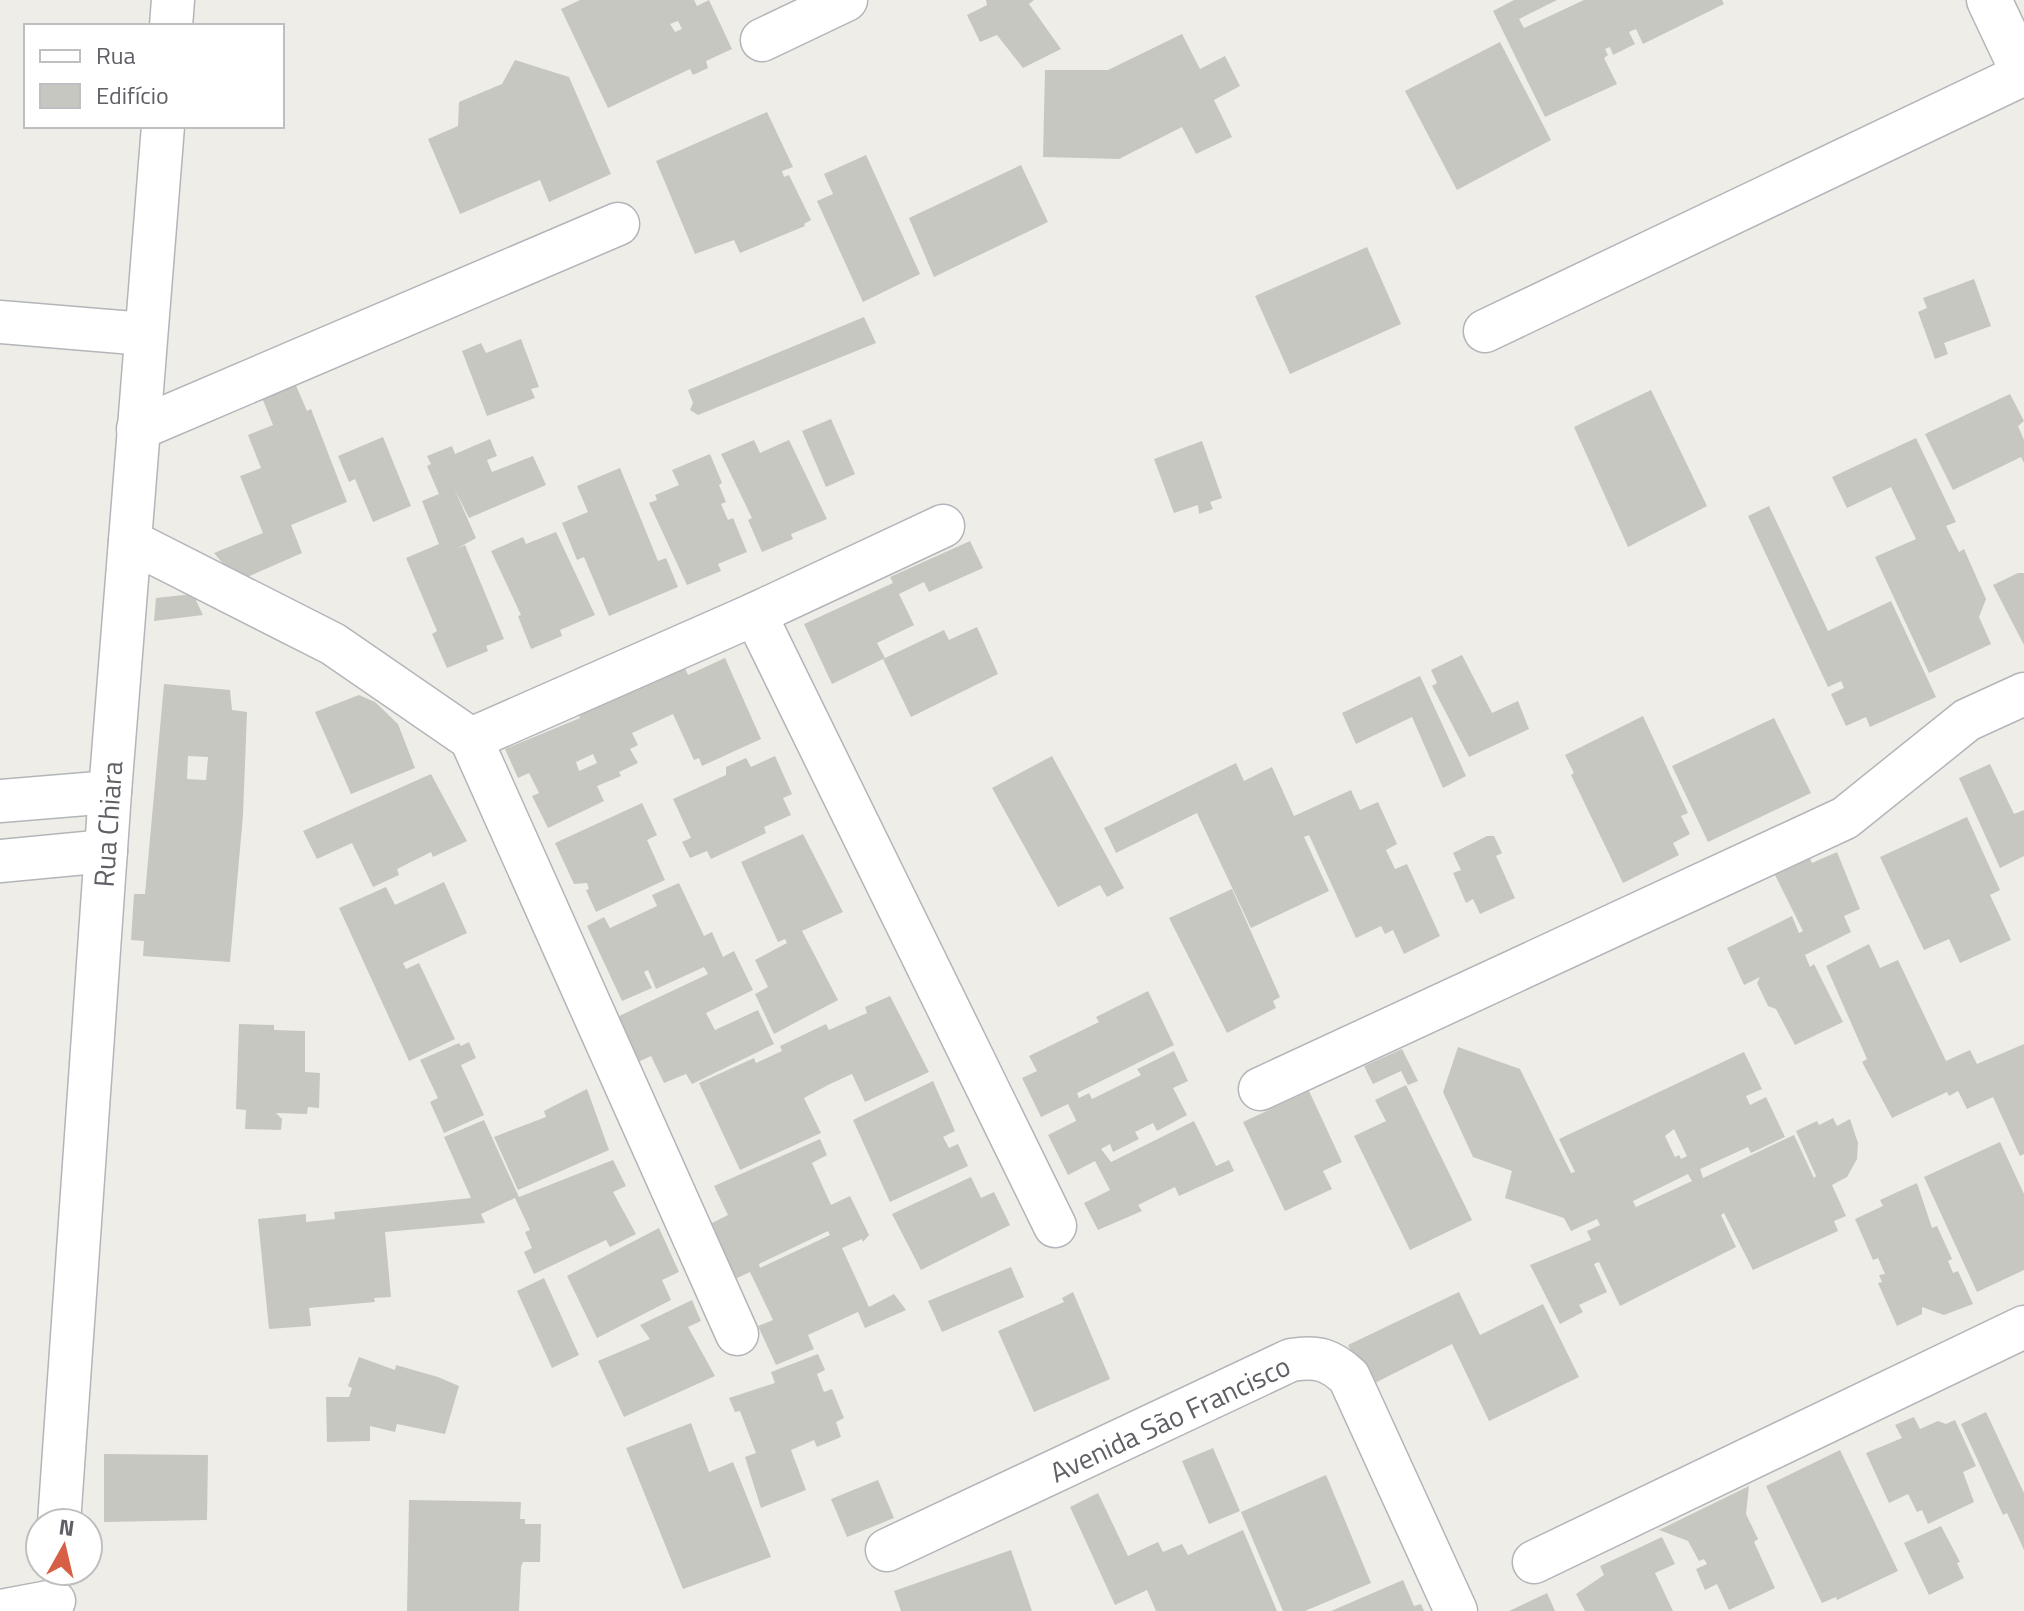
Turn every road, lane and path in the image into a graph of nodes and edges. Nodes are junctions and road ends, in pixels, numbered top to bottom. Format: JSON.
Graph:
{"nodes":[{"id":1,"x":173,"y":0,"type":"edge"},
{"id":2,"x":846,"y":0,"type":"edge"},
{"id":3,"x":1989,"y":0,"type":"edge"},
{"id":4,"x":171,"y":24,"type":"edge"},
{"id":5,"x":762,"y":40,"type":"dead end"},
{"id":6,"x":2024,"y":74,"type":"edge"},
{"id":7,"x":163,"y":128,"type":"edge"},
{"id":8,"x":618,"y":224,"type":"dead end"},
{"id":9,"x":0,"y":322,"type":"edge"},
{"id":10,"x":1485,"y":331,"type":"dead end"},
{"id":11,"x":145,"y":334,"type":"junction"},
{"id":12,"x":138,"y":429,"type":"junction"},
{"id":13,"x":943,"y":526,"type":"dead end"},
{"id":14,"x":130,"y":541,"type":"junction"},
{"id":15,"x":755,"y":614,"type":"junction"},
{"id":16,"x":2024,"y":694,"type":"edge"},
{"id":17,"x":471,"y":739,"type":"junction"},
{"id":18,"x":110,"y":792,"type":"junction"},
{"id":19,"x":0,"y":801,"type":"edge"},
{"id":20,"x":106,"y":851,"type":"junction"},
{"id":21,"x":0,"y":861,"type":"edge"},
{"id":22,"x":1260,"y":1089,"type":"dead end"},
{"id":23,"x":1055,"y":1226,"type":"dead end"},
{"id":24,"x":2024,"y":1327,"type":"edge"},
{"id":25,"x":737,"y":1334,"type":"dead end"},
{"id":26,"x":60,"y":1507,"type":"edge"},
{"id":27,"x":887,"y":1550,"type":"dead end"},
{"id":28,"x":1534,"y":1562,"type":"dead end"},
{"id":29,"x":54,"y":1594,"type":"edge"},
{"id":30,"x":1,"y":1611,"type":"edge"},
{"id":31,"x":1456,"y":1611,"type":"edge"}],
"edges":[{"from":1,"to":4,"type":"street"},
{"from":2,"to":5,"type":"street"},
{"from":3,"to":6,"type":"street"},
{"from":6,"to":10,"type":"street"},
{"from":7,"to":11,"type":"street","name":"Rua Chiara"},
{"from":8,"to":12,"type":"street"},
{"from":9,"to":11,"type":"street"},
{"from":11,"to":12,"type":"street","name":"Rua Chiara"},
{"from":12,"to":14,"type":"street","name":"Rua Chiara"},
{"from":13,"to":15,"type":"street"},
{"from":14,"to":17,"type":"street"},
{"from":14,"to":18,"type":"street","name":"Rua Chiara"},
{"from":15,"to":17,"type":"street"},
{"from":15,"to":23,"type":"street"},
{"from":16,"to":22,"type":"street"},
{"from":17,"to":25,"type":"street"},
{"from":18,"to":19,"type":"street"},
{"from":18,"to":20,"type":"street","name":"Rua Chiara"},
{"from":20,"to":21,"type":"street"},
{"from":20,"to":26,"type":"street","name":"Rua Chiara"},
{"from":24,"to":28,"type":"street"},
{"from":27,"to":31,"type":"street","name":"Avenida São Francisco"},
{"from":29,"to":30,"type":"street"}]}
